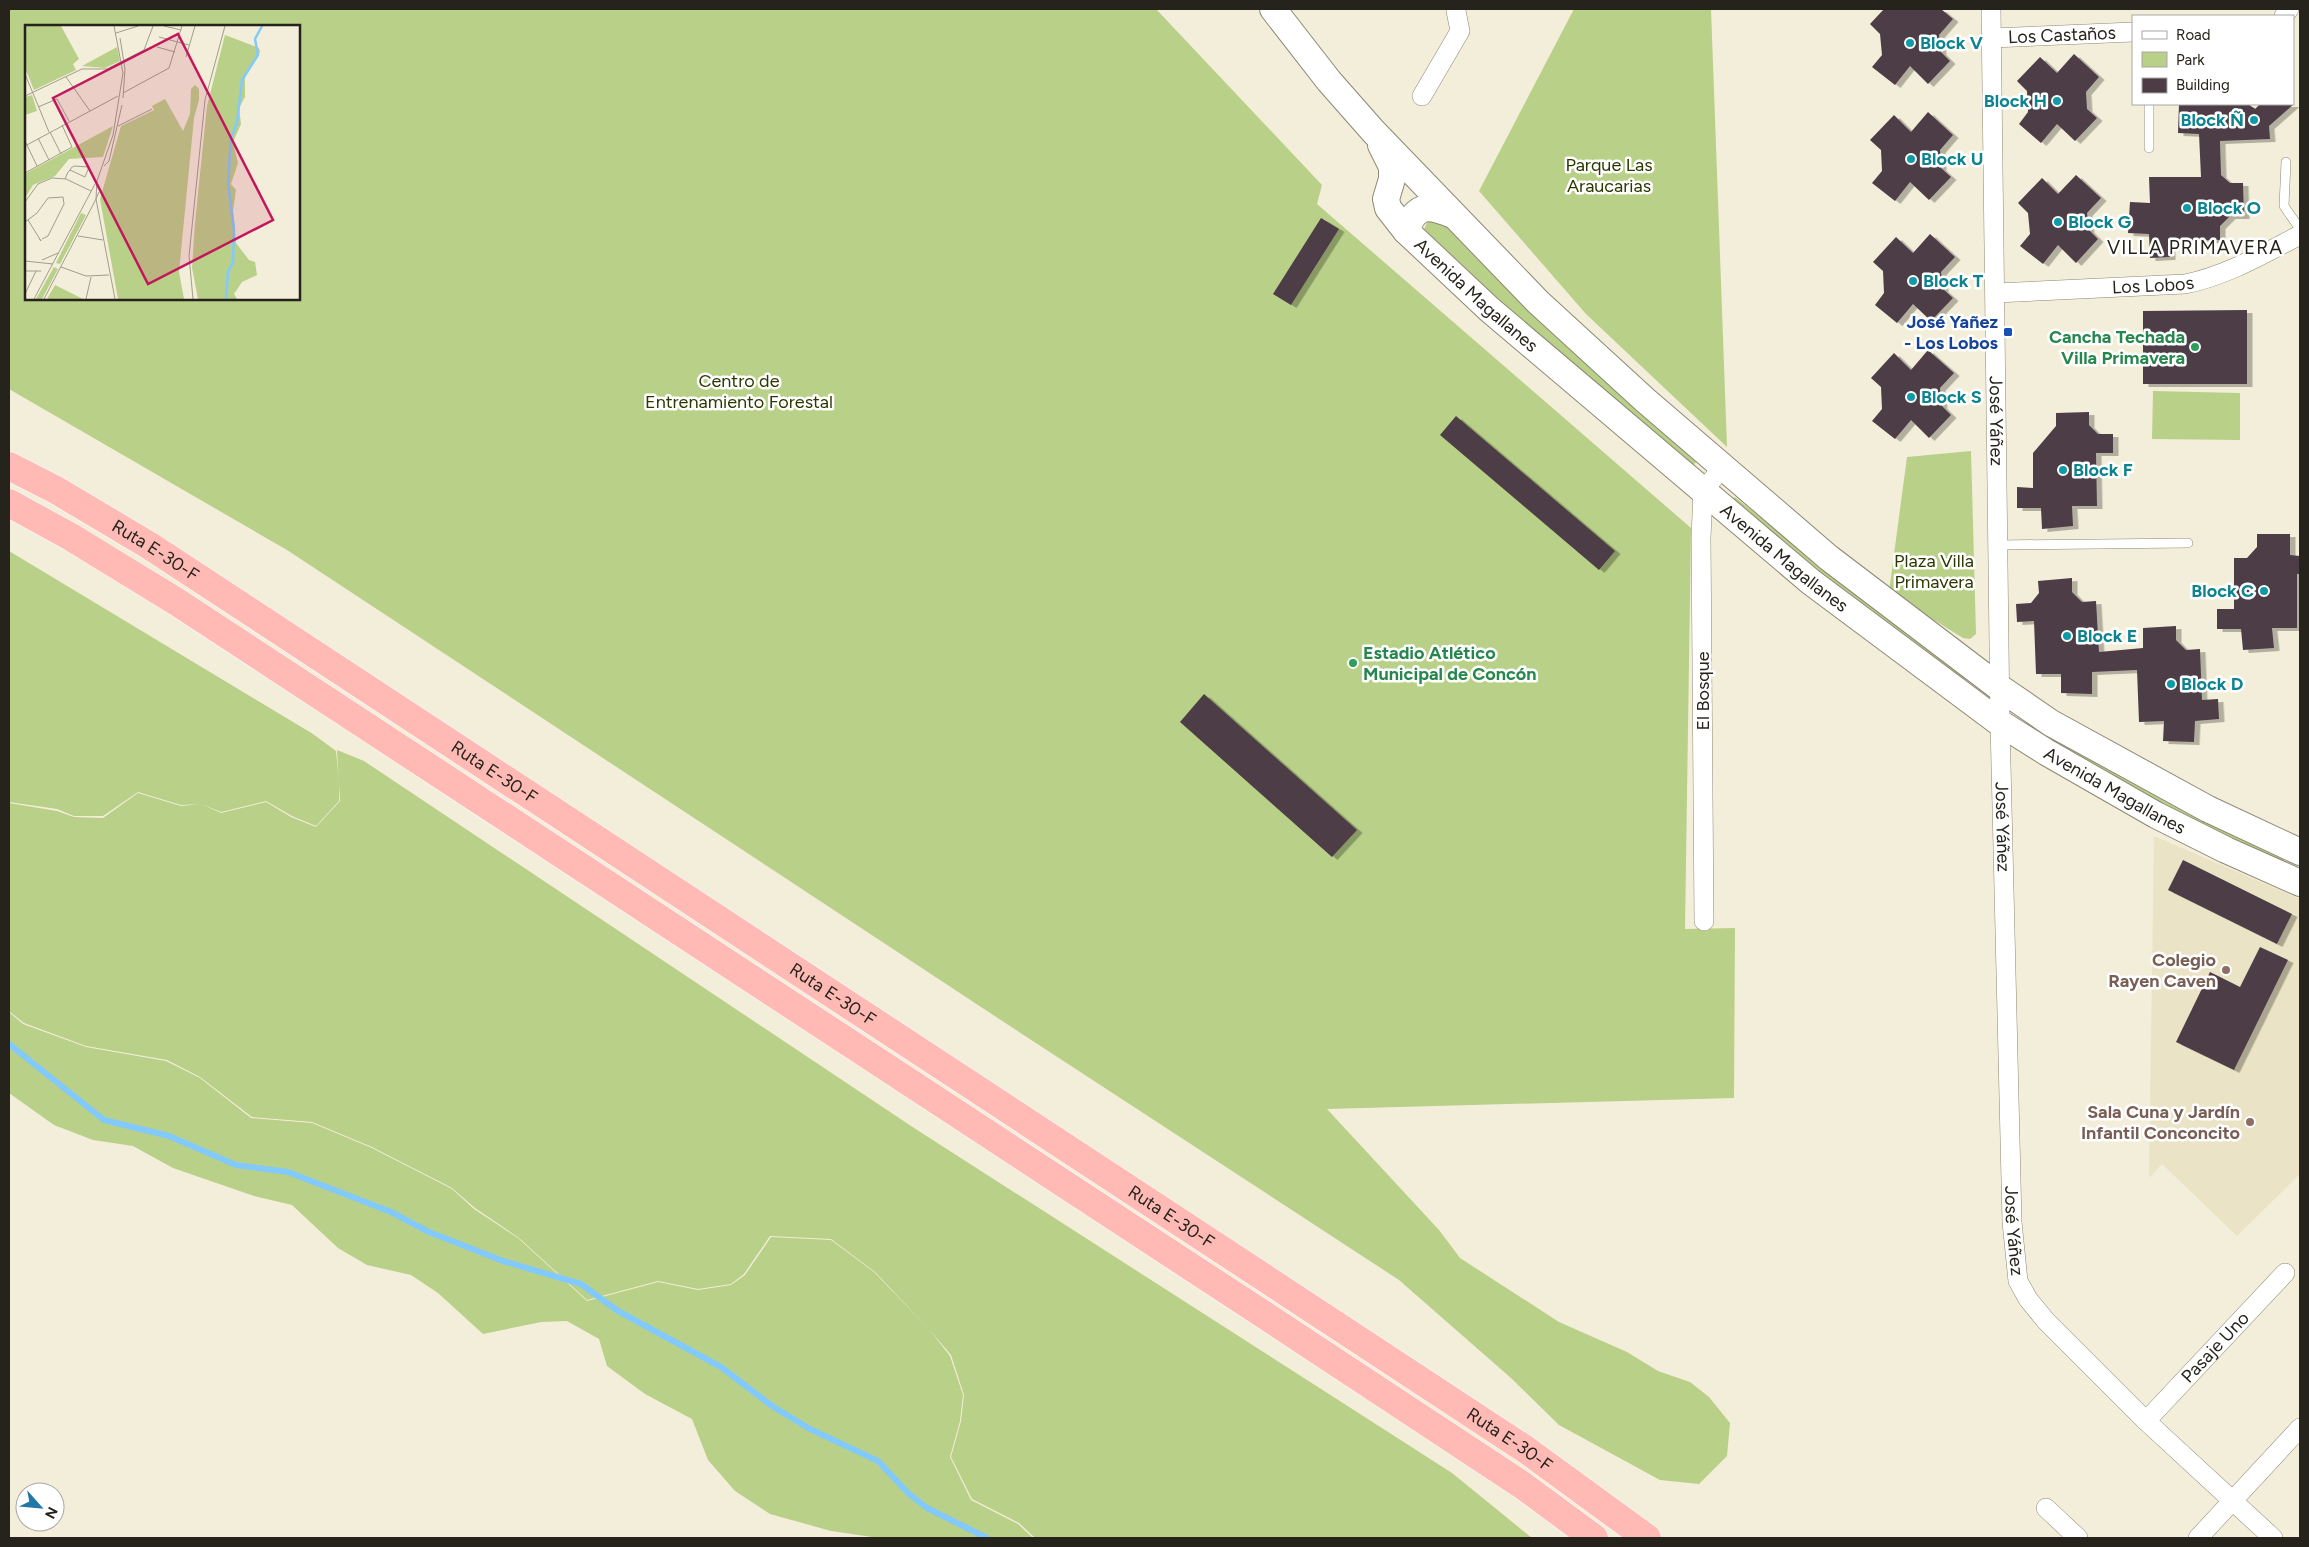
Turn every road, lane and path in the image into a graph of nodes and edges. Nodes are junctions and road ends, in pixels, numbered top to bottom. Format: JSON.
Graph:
{"nodes":[{"id":1,"x":1273,"y":9,"type":"edge"},
{"id":2,"x":1991,"y":9,"type":"edge"},
{"id":3,"x":1455,"y":10,"type":"edge"},
{"id":4,"x":2132,"y":32,"type":"edge"},
{"id":5,"x":1992,"y":38,"type":"junction"},
{"id":6,"x":1422,"y":96,"type":"dead end"},
{"id":7,"x":2149,"y":105,"type":"edge"},
{"id":8,"x":1372,"y":131,"type":"junction"},
{"id":9,"x":2149,"y":148,"type":"dead end"},
{"id":10,"x":2286,"y":162,"type":"dead end"},
{"id":11,"x":1453,"y":215,"type":"junction"},
{"id":12,"x":2300,"y":229,"type":"edge"},
{"id":13,"x":1406,"y":231,"type":"junction"},
{"id":14,"x":2300,"y":235,"type":"edge"},
{"id":15,"x":1995,"y":293,"type":"junction"},
{"id":16,"x":9,"y":466,"type":"edge"},
{"id":17,"x":1722,"y":468,"type":"junction"},
{"id":18,"x":1703,"y":492,"type":"junction"},
{"id":19,"x":9,"y":503,"type":"edge"},
{"id":20,"x":2188,"y":543,"type":"dead end"},
{"id":21,"x":1998,"y":546,"type":"junction"},
{"id":22,"x":2000,"y":688,"type":"junction"},
{"id":23,"x":2000,"y":723,"type":"junction"},
{"id":24,"x":2300,"y":852,"type":"edge"},
{"id":25,"x":2300,"y":883,"type":"edge"},
{"id":26,"x":1704,"y":921,"type":"dead end"},
{"id":27,"x":2285,"y":1273,"type":"dead end"},
{"id":28,"x":2146,"y":1421,"type":"junction"},
{"id":29,"x":2300,"y":1428,"type":"edge"},
{"id":30,"x":2232,"y":1501,"type":"junction"},
{"id":31,"x":2046,"y":1508,"type":"dead end"},
{"id":32,"x":1594,"y":1538,"type":"edge"},
{"id":33,"x":1646,"y":1538,"type":"edge"},
{"id":34,"x":2078,"y":1538,"type":"edge"},
{"id":35,"x":2198,"y":1538,"type":"edge"},
{"id":36,"x":2273,"y":1538,"type":"edge"}],
"edges":[{"from":1,"to":8,"type":"main road","name":"Avenida Magallanes"},
{"from":2,"to":5,"type":"street","name":"José Yáñez"},
{"from":3,"to":6,"type":"street"},
{"from":4,"to":5,"type":"street","name":"Los Castaños"},
{"from":5,"to":15,"type":"street","name":"José Yáñez"},
{"from":7,"to":9,"type":"lane"},
{"from":8,"to":11,"type":"main road","name":"Avenida Magallanes"},
{"from":8,"to":13,"type":"main road","name":"Avenida Magallanes"},
{"from":10,"to":12,"type":"lane"},
{"from":11,"to":13,"type":"main road"},
{"from":11,"to":17,"type":"main road","name":"Avenida Magallanes"},
{"from":13,"to":18,"type":"main road","name":"Avenida Magallanes"},
{"from":14,"to":15,"type":"street","name":"Los Lobos"},
{"from":15,"to":21,"type":"street","name":"José Yáñez"},
{"from":16,"to":33,"type":"highway","name":"Ruta E-30-F"},
{"from":17,"to":18,"type":"street"},
{"from":17,"to":22,"type":"main road","name":"Avenida Magallanes"},
{"from":18,"to":23,"type":"main road","name":"Avenida Magallanes"},
{"from":18,"to":26,"type":"street","name":"El Bosque"},
{"from":19,"to":32,"type":"highway","name":"Ruta E-30-F"},
{"from":20,"to":21,"type":"lane"},
{"from":21,"to":22,"type":"street","name":"José Yáñez"},
{"from":22,"to":23,"type":"street","name":"José Yáñez"},
{"from":22,"to":24,"type":"main road","name":"Avenida Magallanes"},
{"from":23,"to":25,"type":"main road","name":"Avenida Magallanes"},
{"from":23,"to":28,"type":"street","name":"José Yáñez"},
{"from":27,"to":28,"type":"street","name":"Pasaje Uno"},
{"from":28,"to":30,"type":"street","name":"José Yáñez"},
{"from":29,"to":30,"type":"street"},
{"from":30,"to":35,"type":"street"},
{"from":30,"to":36,"type":"street","name":"José Yáñez"},
{"from":31,"to":34,"type":"street"}]}
